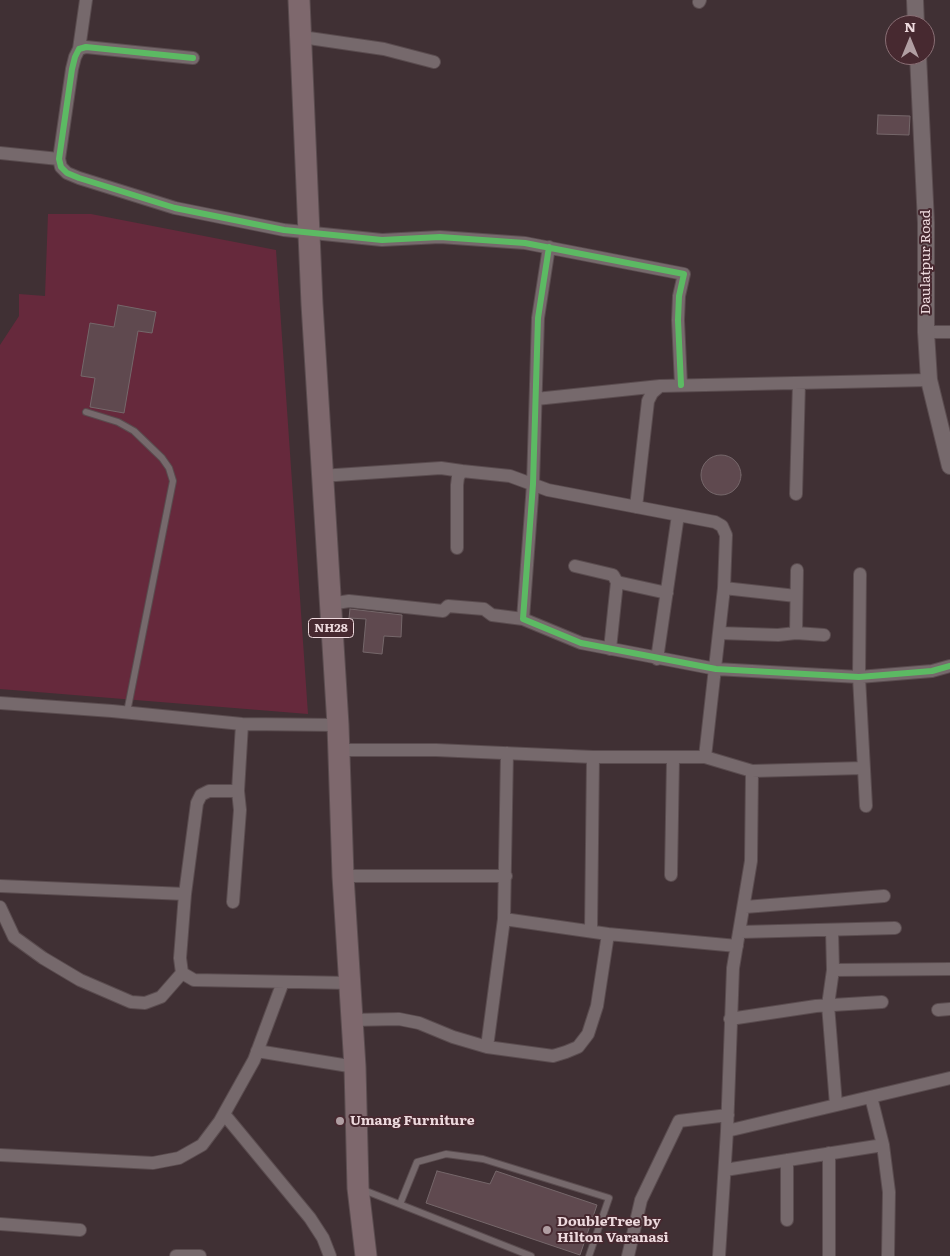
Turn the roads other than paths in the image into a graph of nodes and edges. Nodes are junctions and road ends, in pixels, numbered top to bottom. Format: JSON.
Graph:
{"nodes":[{"id":1,"x":86,"y":0,"type":"edge"},
{"id":2,"x":299,"y":0,"type":"edge"},
{"id":3,"x":915,"y":0,"type":"edge"},
{"id":4,"x":916,"y":15,"type":"edge"},
{"id":5,"x":302,"y":37,"type":"junction"},
{"id":6,"x":79,"y":50,"type":"junction"},
{"id":7,"x":194,"y":58,"type":"dead end"},
{"id":8,"x":434,"y":62,"type":"dead end"},
{"id":9,"x":918,"y":65,"type":"edge"},
{"id":10,"x":0,"y":153,"type":"edge"},
{"id":11,"x":59,"y":160,"type":"junction"},
{"id":12,"x":309,"y":232,"type":"junction"},
{"id":13,"x":549,"y":247,"type":"junction"},
{"id":14,"x":926,"y":332,"type":"junction"},
{"id":15,"x":950,"y":332,"type":"edge"},
{"id":16,"x":929,"y":380,"type":"junction"},
{"id":17,"x":799,"y":383,"type":"junction"},
{"id":18,"x":681,"y":385,"type":"junction"},
{"id":19,"x":660,"y":386,"type":"junction"},
{"id":20,"x":536,"y":399,"type":"junction"},
{"id":21,"x":86,"y":412,"type":"dead end"},
{"id":22,"x":950,"y":466,"type":"edge"},
{"id":23,"x":462,"y":472,"type":"junction"},
{"id":24,"x":321,"y":476,"type":"junction"},
{"id":25,"x":533,"y":484,"type":"junction"},
{"id":26,"x":796,"y":494,"type":"dead end"},
{"id":27,"x":636,"y":507,"type":"junction"},
{"id":28,"x":678,"y":515,"type":"junction"},
{"id":29,"x":457,"y":548,"type":"dead end"},
{"id":30,"x":575,"y":566,"type":"dead end"},
{"id":31,"x":798,"y":570,"type":"dead end"},
{"id":32,"x":860,"y":574,"type":"dead end"},
{"id":33,"x":617,"y":582,"type":"junction"},
{"id":34,"x":724,"y":588,"type":"junction"},
{"id":35,"x":667,"y":592,"type":"junction"},
{"id":36,"x":796,"y":596,"type":"junction"},
{"id":37,"x":330,"y":604,"type":"junction"},
{"id":38,"x":523,"y":619,"type":"junction"},
{"id":39,"x":719,"y":633,"type":"junction"},
{"id":40,"x":796,"y":633,"type":"junction"},
{"id":41,"x":824,"y":635,"type":"dead end"},
{"id":42,"x":610,"y":649,"type":"junction"},
{"id":43,"x":657,"y":659,"type":"junction"},
{"id":44,"x":950,"y":666,"type":"edge"},
{"id":45,"x":716,"y":669,"type":"junction"},
{"id":46,"x":859,"y":677,"type":"junction"},
{"id":47,"x":0,"y":703,"type":"edge"},
{"id":48,"x":127,"y":712,"type":"junction"},
{"id":49,"x":242,"y":724,"type":"junction"},
{"id":50,"x":338,"y":725,"type":"junction"},
{"id":51,"x":338,"y":750,"type":"junction"},
{"id":52,"x":507,"y":753,"type":"junction"},
{"id":53,"x":705,"y":757,"type":"junction"},
{"id":54,"x":593,"y":758,"type":"junction"},
{"id":55,"x":673,"y":759,"type":"junction"},
{"id":56,"x":863,"y":768,"type":"junction"},
{"id":57,"x":752,"y":771,"type":"junction"},
{"id":58,"x":238,"y":791,"type":"junction"},
{"id":59,"x":866,"y":806,"type":"dead end"},
{"id":60,"x":671,"y":875,"type":"dead end"},
{"id":61,"x":343,"y":876,"type":"junction"},
{"id":62,"x":506,"y":876,"type":"junction"},
{"id":63,"x":0,"y":886,"type":"edge"},
{"id":64,"x":186,"y":894,"type":"junction"},
{"id":65,"x":884,"y":896,"type":"dead end"},
{"id":66,"x":233,"y":902,"type":"dead end"},
{"id":67,"x":0,"y":907,"type":"edge"},
{"id":68,"x":745,"y":907,"type":"junction"},
{"id":69,"x":504,"y":919,"type":"junction"},
{"id":70,"x":895,"y":928,"type":"dead end"},
{"id":71,"x":832,"y":930,"type":"junction"},
{"id":72,"x":592,"y":931,"type":"junction"},
{"id":73,"x":740,"y":932,"type":"junction"},
{"id":74,"x":608,"y":934,"type":"junction"},
{"id":75,"x":736,"y":946,"type":"junction"},
{"id":76,"x":950,"y":969,"type":"edge"},
{"id":77,"x":833,"y":970,"type":"junction"},
{"id":78,"x":182,"y":973,"type":"junction"},
{"id":79,"x":283,"y":982,"type":"junction"},
{"id":80,"x":350,"y":983,"type":"junction"},
{"id":81,"x":882,"y":1002,"type":"dead end"},
{"id":82,"x":828,"y":1005,"type":"junction"},
{"id":83,"x":730,"y":1019,"type":"junction"},
{"id":84,"x":351,"y":1020,"type":"junction"},
{"id":85,"x":488,"y":1047,"type":"junction"},
{"id":86,"x":257,"y":1052,"type":"junction"},
{"id":87,"x":355,"y":1067,"type":"junction"},
{"id":88,"x":950,"y":1078,"type":"edge"},
{"id":89,"x":872,"y":1097,"type":"junction"},
{"id":90,"x":836,"y":1105,"type":"junction"},
{"id":91,"x":224,"y":1114,"type":"junction"},
{"id":92,"x":728,"y":1116,"type":"junction"},
{"id":93,"x":727,"y":1131,"type":"junction"},
{"id":94,"x":883,"y":1145,"type":"junction"},
{"id":95,"x":829,"y":1153,"type":"junction"},
{"id":96,"x":0,"y":1155,"type":"edge"},
{"id":97,"x":787,"y":1160,"type":"junction"},
{"id":98,"x":725,"y":1170,"type":"junction"},
{"id":99,"x":358,"y":1188,"type":"junction"},
{"id":100,"x":400,"y":1204,"type":"junction"},
{"id":101,"x":787,"y":1220,"type":"dead end"},
{"id":102,"x":0,"y":1224,"type":"edge"},
{"id":103,"x":80,"y":1230,"type":"dead end"},
{"id":104,"x":176,"y":1256,"type":"edge"},
{"id":105,"x":200,"y":1256,"type":"edge"},
{"id":106,"x":330,"y":1256,"type":"edge"},
{"id":107,"x":366,"y":1256,"type":"edge"},
{"id":108,"x":531,"y":1256,"type":"edge"},
{"id":109,"x":589,"y":1256,"type":"edge"},
{"id":110,"x":628,"y":1256,"type":"edge"},
{"id":111,"x":719,"y":1256,"type":"edge"},
{"id":112,"x":829,"y":1256,"type":"edge"},
{"id":113,"x":888,"y":1256,"type":"edge"}],
"edges":[{"from":1,"to":6,"type":"street"},
{"from":2,"to":5,"type":"highway","number":"NH28"},
{"from":3,"to":4,"type":"street"},
{"from":5,"to":8,"type":"street"},
{"from":5,"to":12,"type":"highway","number":"NH28"},
{"from":6,"to":7,"type":"street"},
{"from":6,"to":11,"type":"street"},
{"from":9,"to":14,"type":"street","name":"Daulatpur Road"},
{"from":10,"to":11,"type":"street"},
{"from":11,"to":12,"type":"street"},
{"from":12,"to":13,"type":"street"},
{"from":12,"to":24,"type":"highway","number":"NH28"},
{"from":13,"to":18,"type":"street"},
{"from":13,"to":20,"type":"street"},
{"from":14,"to":15,"type":"street"},
{"from":14,"to":16,"type":"street","name":"Daulatpur Road"},
{"from":16,"to":17,"type":"street"},
{"from":16,"to":22,"type":"street","name":"Daulatpur Road"},
{"from":17,"to":18,"type":"street"},
{"from":17,"to":26,"type":"street"},
{"from":18,"to":19,"type":"street"},
{"from":19,"to":20,"type":"street"},
{"from":19,"to":27,"type":"street"},
{"from":20,"to":25,"type":"street"},
{"from":21,"to":48,"type":"lane"},
{"from":23,"to":24,"type":"street"},
{"from":23,"to":25,"type":"street"},
{"from":23,"to":29,"type":"street"},
{"from":24,"to":37,"type":"highway","number":"NH28"},
{"from":25,"to":27,"type":"street"},
{"from":25,"to":38,"type":"street"},
{"from":27,"to":28,"type":"street"},
{"from":28,"to":34,"type":"street"},
{"from":28,"to":35,"type":"street"},
{"from":30,"to":33,"type":"street"},
{"from":31,"to":36,"type":"street"},
{"from":32,"to":46,"type":"street"},
{"from":33,"to":35,"type":"street"},
{"from":33,"to":42,"type":"street"},
{"from":34,"to":36,"type":"street"},
{"from":34,"to":39,"type":"street"},
{"from":35,"to":43,"type":"street"},
{"from":36,"to":40,"type":"street"},
{"from":37,"to":38,"type":"street"},
{"from":37,"to":50,"type":"highway","number":"NH28"},
{"from":38,"to":42,"type":"street"},
{"from":39,"to":40,"type":"street"},
{"from":39,"to":45,"type":"street"},
{"from":40,"to":41,"type":"street"},
{"from":42,"to":43,"type":"street"},
{"from":43,"to":45,"type":"street"},
{"from":44,"to":46,"type":"street"},
{"from":45,"to":46,"type":"street"},
{"from":45,"to":53,"type":"street"},
{"from":46,"to":56,"type":"street"},
{"from":47,"to":48,"type":"street"},
{"from":48,"to":49,"type":"street"},
{"from":49,"to":50,"type":"street"},
{"from":49,"to":58,"type":"street"},
{"from":50,"to":51,"type":"highway","number":"NH28"},
{"from":51,"to":52,"type":"street"},
{"from":51,"to":61,"type":"highway","number":"NH28"},
{"from":52,"to":54,"type":"street"},
{"from":52,"to":62,"type":"street"},
{"from":53,"to":55,"type":"street"},
{"from":53,"to":57,"type":"street"},
{"from":54,"to":55,"type":"street"},
{"from":54,"to":72,"type":"street"},
{"from":55,"to":60,"type":"street"},
{"from":56,"to":57,"type":"street"},
{"from":56,"to":59,"type":"street"},
{"from":57,"to":68,"type":"street"},
{"from":58,"to":64,"type":"street"},
{"from":58,"to":66,"type":"street"},
{"from":61,"to":62,"type":"street"},
{"from":61,"to":80,"type":"highway","number":"NH28"},
{"from":62,"to":69,"type":"street"},
{"from":63,"to":64,"type":"street"},
{"from":64,"to":78,"type":"street"},
{"from":65,"to":68,"type":"street"},
{"from":67,"to":78,"type":"street"},
{"from":68,"to":73,"type":"street"},
{"from":69,"to":72,"type":"street"},
{"from":69,"to":85,"type":"street"},
{"from":70,"to":71,"type":"street"},
{"from":71,"to":73,"type":"street"},
{"from":71,"to":77,"type":"street"},
{"from":72,"to":74,"type":"street"},
{"from":73,"to":75,"type":"street"},
{"from":74,"to":75,"type":"street"},
{"from":74,"to":85,"type":"street"},
{"from":75,"to":83,"type":"street"},
{"from":76,"to":77,"type":"street"},
{"from":77,"to":82,"type":"street"},
{"from":78,"to":79,"type":"street"},
{"from":79,"to":80,"type":"street"},
{"from":79,"to":86,"type":"street"},
{"from":80,"to":84,"type":"highway","number":"NH28"},
{"from":81,"to":82,"type":"street"},
{"from":82,"to":83,"type":"street"},
{"from":82,"to":90,"type":"street"},
{"from":83,"to":92,"type":"street"},
{"from":84,"to":85,"type":"street"},
{"from":84,"to":87,"type":"highway","number":"NH28"},
{"from":86,"to":87,"type":"street"},
{"from":86,"to":91,"type":"street"},
{"from":87,"to":99,"type":"highway","number":"NH28"},
{"from":88,"to":89,"type":"street"},
{"from":89,"to":90,"type":"street"},
{"from":89,"to":94,"type":"street"},
{"from":90,"to":93,"type":"street"},
{"from":91,"to":96,"type":"street"},
{"from":91,"to":106,"type":"street"},
{"from":92,"to":93,"type":"street"},
{"from":92,"to":110,"type":"street"},
{"from":93,"to":98,"type":"street"},
{"from":94,"to":95,"type":"street"},
{"from":94,"to":113,"type":"street"},
{"from":95,"to":97,"type":"street"},
{"from":95,"to":112,"type":"street"},
{"from":97,"to":98,"type":"street"},
{"from":97,"to":101,"type":"street"},
{"from":98,"to":111,"type":"street"},
{"from":99,"to":100,"type":"lane"},
{"from":99,"to":107,"type":"highway","number":"NH28"},
{"from":100,"to":108,"type":"lane"},
{"from":100,"to":109,"type":"lane"},
{"from":102,"to":103,"type":"street"},
{"from":104,"to":105,"type":"street"}]}
